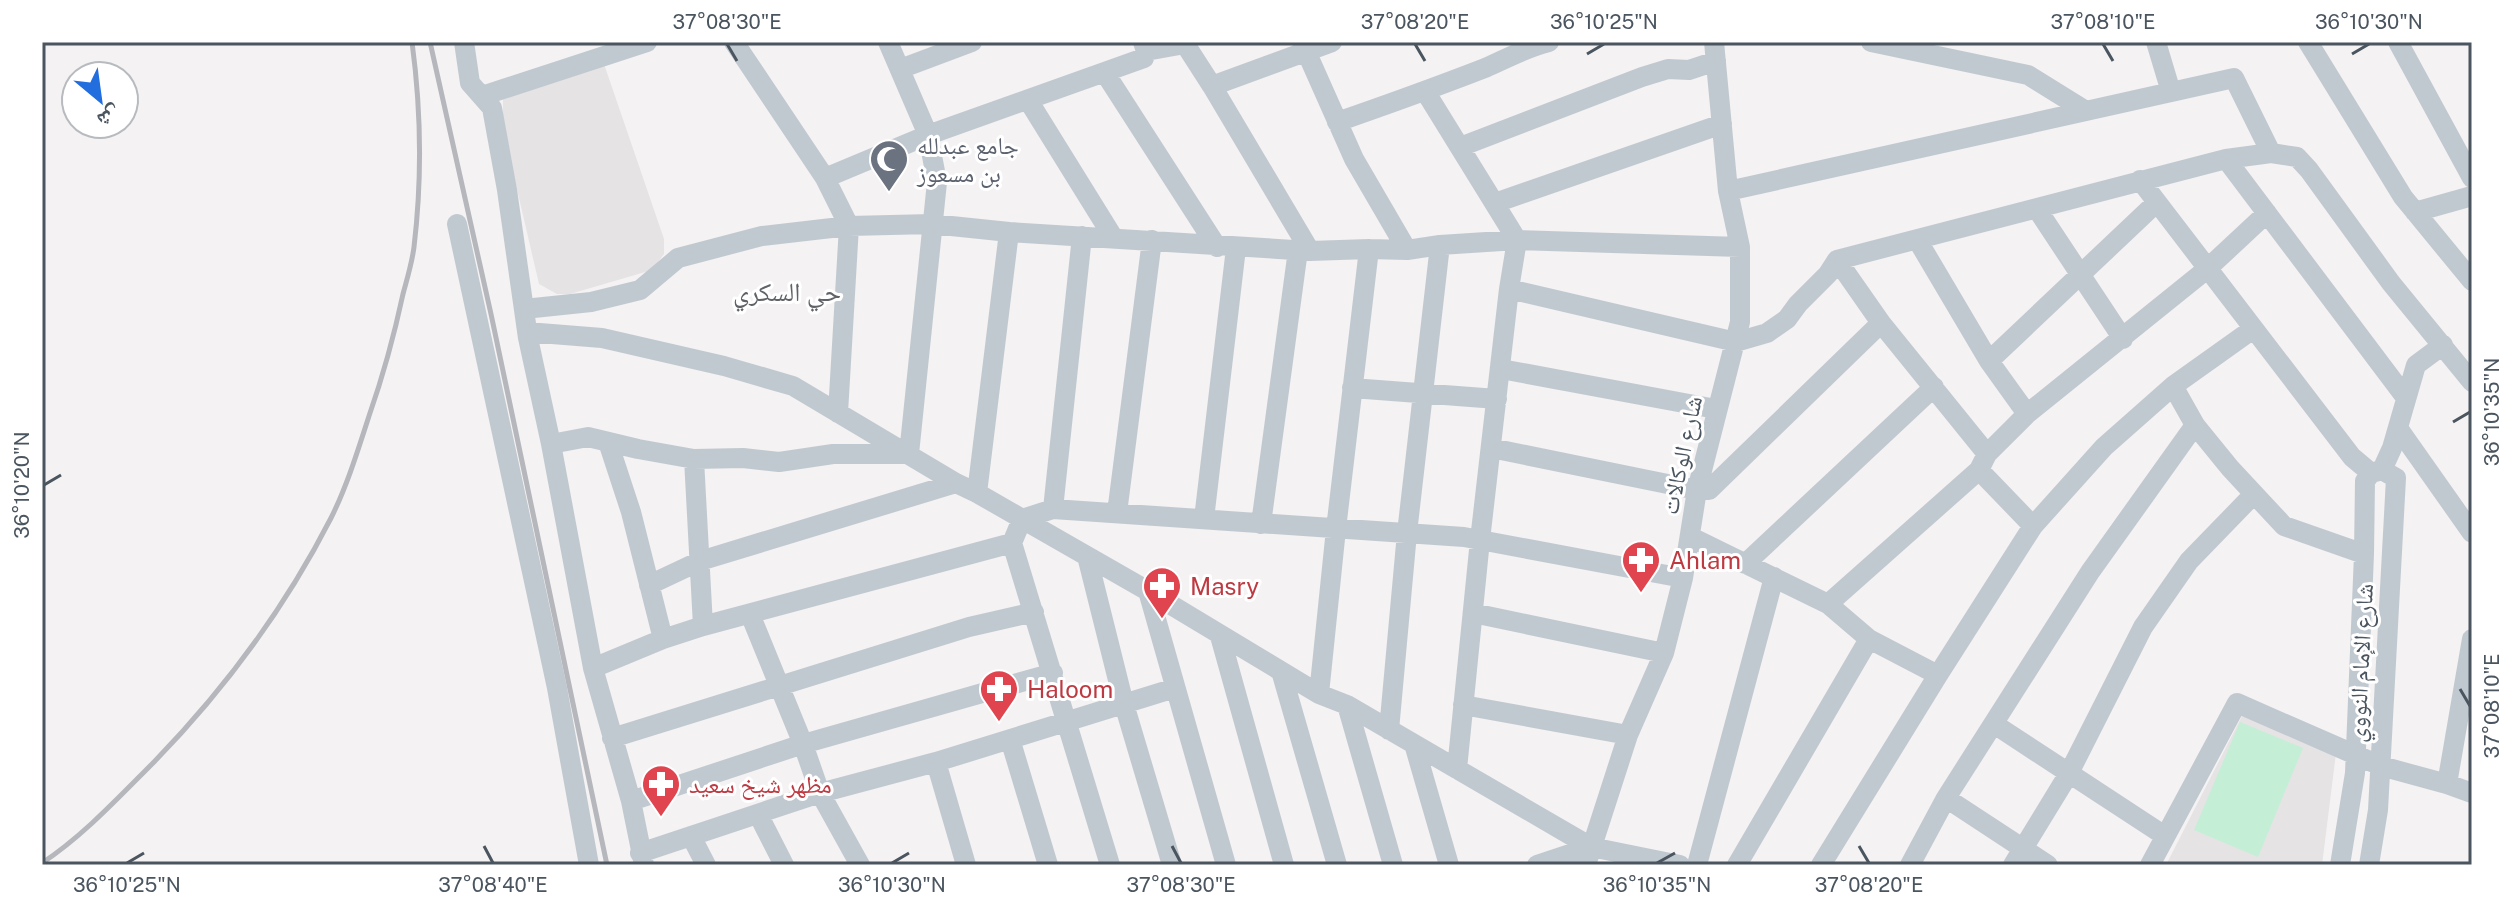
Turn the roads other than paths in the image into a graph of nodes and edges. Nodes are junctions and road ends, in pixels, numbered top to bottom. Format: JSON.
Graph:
{"nodes":[{"id":1,"x":464,"y":42,"type":"edge"},
{"id":2,"x":647,"y":42,"type":"edge"},
{"id":3,"x":734,"y":42,"type":"edge"},
{"id":4,"x":888,"y":42,"type":"edge"},
{"id":5,"x":972,"y":42,"type":"edge"},
{"id":6,"x":1332,"y":42,"type":"edge"},
{"id":7,"x":1549,"y":42,"type":"edge"},
{"id":8,"x":1871,"y":42,"type":"edge"},
{"id":9,"x":2156,"y":42,"type":"edge"},
{"id":10,"x":2308,"y":42,"type":"edge"},
{"id":11,"x":2398,"y":42,"type":"edge"},
{"id":12,"x":1144,"y":46,"type":"edge"},
{"id":13,"x":1304,"y":47,"type":"edge"},
{"id":14,"x":1715,"y":51,"type":"edge"},
{"id":15,"x":900,"y":69,"type":"junction"},
{"id":16,"x":1105,"y":73,"type":"junction"},
{"id":17,"x":1212,"y":86,"type":"junction"},
{"id":18,"x":1425,"y":91,"type":"junction"},
{"id":19,"x":2171,"y":92,"type":"junction"},
{"id":20,"x":482,"y":96,"type":"junction"},
{"id":21,"x":1028,"y":100,"type":"junction"},
{"id":22,"x":2086,"y":111,"type":"junction"},
{"id":23,"x":1337,"y":122,"type":"junction"},
{"id":24,"x":1722,"y":124,"type":"junction"},
{"id":25,"x":928,"y":135,"type":"junction"},
{"id":26,"x":1460,"y":147,"type":"junction"},
{"id":27,"x":2271,"y":153,"type":"junction"},
{"id":28,"x":2226,"y":159,"type":"junction"},
{"id":29,"x":825,"y":178,"type":"junction"},
{"id":30,"x":2472,"y":178,"type":"edge"},
{"id":31,"x":2140,"y":180,"type":"junction"},
{"id":32,"x":1728,"y":191,"type":"junction"},
{"id":33,"x":2472,"y":196,"type":"edge"},
{"id":34,"x":1495,"y":203,"type":"junction"},
{"id":35,"x":2156,"y":203,"type":"junction"},
{"id":36,"x":2037,"y":209,"type":"junction"},
{"id":37,"x":2415,"y":212,"type":"junction"},
{"id":38,"x":2267,"y":213,"type":"junction"},
{"id":39,"x":457,"y":224,"type":"dead end"},
{"id":40,"x":932,"y":224,"type":"junction"},
{"id":41,"x":849,"y":226,"type":"junction"},
{"id":42,"x":1009,"y":232,"type":"junction"},
{"id":43,"x":1082,"y":236,"type":"junction"},
{"id":44,"x":1113,"y":237,"type":"junction"},
{"id":45,"x":1152,"y":240,"type":"junction"},
{"id":46,"x":1517,"y":240,"type":"junction"},
{"id":47,"x":1918,"y":241,"type":"junction"},
{"id":48,"x":1440,"y":245,"type":"junction"},
{"id":49,"x":1740,"y":247,"type":"junction"},
{"id":50,"x":1227,"y":248,"type":"junction"},
{"id":51,"x":1369,"y":249,"type":"junction"},
{"id":52,"x":1407,"y":250,"type":"junction"},
{"id":53,"x":1304,"y":251,"type":"junction"},
{"id":54,"x":1837,"y":260,"type":"junction"},
{"id":55,"x":2207,"y":269,"type":"junction"},
{"id":56,"x":2082,"y":274,"type":"junction"},
{"id":57,"x":2472,"y":281,"type":"edge"},
{"id":58,"x":1509,"y":289,"type":"junction"},
{"id":59,"x":524,"y":309,"type":"junction"},
{"id":60,"x":1881,"y":323,"type":"junction"},
{"id":61,"x":2253,"y":329,"type":"junction"},
{"id":62,"x":527,"y":332,"type":"junction"},
{"id":63,"x":2123,"y":339,"type":"junction"},
{"id":64,"x":1736,"y":342,"type":"junction"},
{"id":65,"x":2443,"y":345,"type":"junction"},
{"id":66,"x":1989,"y":361,"type":"junction"},
{"id":67,"x":1501,"y":369,"type":"junction"},
{"id":68,"x":2472,"y":382,"type":"edge"},
{"id":69,"x":2173,"y":386,"type":"junction"},
{"id":70,"x":1934,"y":387,"type":"junction"},
{"id":71,"x":1352,"y":388,"type":"junction"},
{"id":72,"x":1423,"y":393,"type":"junction"},
{"id":73,"x":2406,"y":398,"type":"junction"},
{"id":74,"x":1497,"y":399,"type":"junction"},
{"id":75,"x":1716,"y":409,"type":"junction"},
{"id":76,"x":838,"y":413,"type":"junction"},
{"id":77,"x":2027,"y":414,"type":"junction"},
{"id":78,"x":2195,"y":425,"type":"junction"},
{"id":79,"x":2398,"y":428,"type":"junction"},
{"id":80,"x":608,"y":442,"type":"junction"},
{"id":81,"x":551,"y":444,"type":"junction"},
{"id":82,"x":1491,"y":448,"type":"junction"},
{"id":83,"x":909,"y":454,"type":"junction"},
{"id":84,"x":694,"y":459,"type":"junction"},
{"id":85,"x":1983,"y":462,"type":"junction"},
{"id":86,"x":2376,"y":471,"type":"junction"},
{"id":87,"x":956,"y":483,"type":"junction"},
{"id":88,"x":1697,"y":490,"type":"junction"},
{"id":89,"x":977,"y":493,"type":"junction"},
{"id":90,"x":2254,"y":494,"type":"junction"},
{"id":91,"x":1053,"y":509,"type":"junction"},
{"id":92,"x":1117,"y":513,"type":"junction"},
{"id":93,"x":1022,"y":519,"type":"junction"},
{"id":94,"x":1204,"y":519,"type":"junction"},
{"id":95,"x":1261,"y":524,"type":"junction"},
{"id":96,"x":2033,"y":526,"type":"junction"},
{"id":97,"x":1336,"y":529,"type":"junction"},
{"id":98,"x":1407,"y":533,"type":"junction"},
{"id":99,"x":2472,"y":533,"type":"edge"},
{"id":100,"x":1691,"y":537,"type":"junction"},
{"id":101,"x":1480,"y":540,"type":"junction"},
{"id":102,"x":1012,"y":543,"type":"junction"},
{"id":103,"x":2364,"y":554,"type":"junction"},
{"id":104,"x":1087,"y":556,"type":"junction"},
{"id":105,"x":700,"y":561,"type":"junction"},
{"id":106,"x":1745,"y":564,"type":"junction"},
{"id":107,"x":1774,"y":577,"type":"junction"},
{"id":108,"x":1683,"y":578,"type":"junction"},
{"id":109,"x":649,"y":585,"type":"junction"},
{"id":110,"x":1148,"y":591,"type":"junction"},
{"id":111,"x":1828,"y":604,"type":"junction"},
{"id":112,"x":1034,"y":612,"type":"junction"},
{"id":113,"x":1473,"y":613,"type":"junction"},
{"id":114,"x":750,"y":614,"type":"junction"},
{"id":115,"x":703,"y":626,"type":"junction"},
{"id":116,"x":1220,"y":636,"type":"junction"},
{"id":117,"x":663,"y":639,"type":"junction"},
{"id":118,"x":1869,"y":639,"type":"junction"},
{"id":119,"x":2472,"y":639,"type":"edge"},
{"id":120,"x":1664,"y":653,"type":"junction"},
{"id":121,"x":593,"y":668,"type":"junction"},
{"id":122,"x":1281,"y":671,"type":"junction"},
{"id":123,"x":1053,"y":673,"type":"junction"},
{"id":124,"x":1938,"y":675,"type":"junction"},
{"id":125,"x":778,"y":687,"type":"junction"},
{"id":126,"x":1175,"y":688,"type":"junction"},
{"id":127,"x":1319,"y":694,"type":"junction"},
{"id":128,"x":1124,"y":704,"type":"junction"},
{"id":129,"x":1347,"y":705,"type":"junction"},
{"id":130,"x":1463,"y":705,"type":"junction"},
{"id":131,"x":1068,"y":721,"type":"junction"},
{"id":132,"x":1994,"y":724,"type":"junction"},
{"id":133,"x":1389,"y":730,"type":"junction"},
{"id":134,"x":1628,"y":735,"type":"junction"},
{"id":135,"x":612,"y":738,"type":"junction"},
{"id":136,"x":1010,"y":739,"type":"junction"},
{"id":137,"x":803,"y":744,"type":"junction"},
{"id":138,"x":1414,"y":744,"type":"junction"},
{"id":139,"x":2356,"y":757,"type":"junction"},
{"id":140,"x":936,"y":762,"type":"junction"},
{"id":141,"x":2381,"y":766,"type":"junction"},
{"id":142,"x":1457,"y":769,"type":"junction"},
{"id":143,"x":2068,"y":775,"type":"junction"},
{"id":144,"x":2447,"y":784,"type":"junction"},
{"id":145,"x":820,"y":793,"type":"junction"},
{"id":146,"x":2472,"y":793,"type":"edge"},
{"id":147,"x":1946,"y":798,"type":"junction"},
{"id":148,"x":631,"y":801,"type":"junction"},
{"id":149,"x":758,"y":814,"type":"junction"},
{"id":150,"x":691,"y":836,"type":"junction"},
{"id":151,"x":2165,"y":836,"type":"junction"},
{"id":152,"x":1588,"y":856,"type":"edge"},
{"id":153,"x":2018,"y":858,"type":"edge"},
{"id":154,"x":642,"y":859,"type":"edge"},
{"id":155,"x":589,"y":865,"type":"edge"},
{"id":156,"x":706,"y":865,"type":"edge"},
{"id":157,"x":784,"y":865,"type":"edge"},
{"id":158,"x":860,"y":865,"type":"edge"},
{"id":159,"x":966,"y":865,"type":"edge"},
{"id":160,"x":1048,"y":865,"type":"edge"},
{"id":161,"x":1110,"y":865,"type":"edge"},
{"id":162,"x":1172,"y":865,"type":"edge"},
{"id":163,"x":1226,"y":865,"type":"edge"},
{"id":164,"x":1284,"y":865,"type":"edge"},
{"id":165,"x":1337,"y":865,"type":"edge"},
{"id":166,"x":1393,"y":865,"type":"edge"},
{"id":167,"x":1449,"y":865,"type":"edge"},
{"id":168,"x":1537,"y":865,"type":"edge"},
{"id":169,"x":1680,"y":865,"type":"edge"},
{"id":170,"x":1697,"y":865,"type":"edge"},
{"id":171,"x":1737,"y":865,"type":"edge"},
{"id":172,"x":1821,"y":865,"type":"edge"},
{"id":173,"x":1910,"y":865,"type":"edge"},
{"id":174,"x":2048,"y":865,"type":"edge"},
{"id":175,"x":2150,"y":865,"type":"edge"},
{"id":176,"x":2340,"y":865,"type":"edge"},
{"id":177,"x":2369,"y":865,"type":"edge"}],
"edges":[{"from":1,"to":20,"type":"street"},
{"from":2,"to":20,"type":"street"},
{"from":3,"to":29,"type":"street"},
{"from":4,"to":15,"type":"street"},
{"from":5,"to":15,"type":"street"},
{"from":6,"to":13,"type":"street"},
{"from":7,"to":18,"type":"street"},
{"from":8,"to":22,"type":"street"},
{"from":9,"to":19,"type":"street"},
{"from":10,"to":37,"type":"street"},
{"from":11,"to":30,"type":"street"},
{"from":12,"to":16,"type":"street"},
{"from":12,"to":17,"type":"street"},
{"from":13,"to":17,"type":"street"},
{"from":13,"to":23,"type":"street"},
{"from":14,"to":24,"type":"street","name":"شارع الوكالات"},
{"from":14,"to":26,"type":"street"},
{"from":15,"to":25,"type":"street"},
{"from":16,"to":21,"type":"street"},
{"from":16,"to":50,"type":"street"},
{"from":17,"to":53,"type":"street"},
{"from":18,"to":23,"type":"street"},
{"from":18,"to":26,"type":"street"},
{"from":19,"to":22,"type":"street"},
{"from":19,"to":27,"type":"street"},
{"from":20,"to":59,"type":"street"},
{"from":21,"to":25,"type":"street"},
{"from":21,"to":44,"type":"street"},
{"from":22,"to":32,"type":"street"},
{"from":23,"to":52,"type":"street"},
{"from":24,"to":32,"type":"street","name":"شارع الوكالات"},
{"from":24,"to":34,"type":"street"},
{"from":25,"to":29,"type":"street"},
{"from":25,"to":40,"type":"street"},
{"from":26,"to":34,"type":"street"},
{"from":27,"to":28,"type":"street"},
{"from":27,"to":65,"type":"street"},
{"from":28,"to":31,"type":"street"},
{"from":28,"to":38,"type":"street"},
{"from":29,"to":41,"type":"street"},
{"from":31,"to":35,"type":"street"},
{"from":31,"to":36,"type":"street"},
{"from":32,"to":49,"type":"street","name":"شارع الوكالات"},
{"from":33,"to":37,"type":"street"},
{"from":34,"to":46,"type":"street"},
{"from":35,"to":55,"type":"street"},
{"from":35,"to":56,"type":"street"},
{"from":36,"to":47,"type":"street"},
{"from":36,"to":56,"type":"street"},
{"from":37,"to":57,"type":"street"},
{"from":38,"to":55,"type":"street"},
{"from":38,"to":73,"type":"street"},
{"from":39,"to":155,"type":"street"},
{"from":40,"to":41,"type":"street"},
{"from":40,"to":42,"type":"street"},
{"from":40,"to":83,"type":"street"},
{"from":41,"to":59,"type":"street"},
{"from":41,"to":76,"type":"street"},
{"from":42,"to":43,"type":"street"},
{"from":42,"to":89,"type":"street"},
{"from":43,"to":44,"type":"street"},
{"from":43,"to":91,"type":"street"},
{"from":44,"to":45,"type":"street"},
{"from":45,"to":50,"type":"street"},
{"from":45,"to":92,"type":"street"},
{"from":46,"to":48,"type":"street"},
{"from":46,"to":49,"type":"street"},
{"from":46,"to":58,"type":"street"},
{"from":47,"to":54,"type":"street"},
{"from":47,"to":66,"type":"street"},
{"from":48,"to":52,"type":"street"},
{"from":48,"to":72,"type":"street"},
{"from":49,"to":64,"type":"street","name":"شارع الوكالات"},
{"from":50,"to":53,"type":"street"},
{"from":50,"to":94,"type":"street"},
{"from":51,"to":52,"type":"street"},
{"from":51,"to":53,"type":"street"},
{"from":51,"to":71,"type":"street"},
{"from":53,"to":95,"type":"street"},
{"from":54,"to":60,"type":"street"},
{"from":54,"to":64,"type":"street"},
{"from":55,"to":61,"type":"street"},
{"from":55,"to":63,"type":"street"},
{"from":56,"to":63,"type":"street"},
{"from":56,"to":66,"type":"street"},
{"from":58,"to":64,"type":"street"},
{"from":58,"to":67,"type":"street"},
{"from":59,"to":62,"type":"street"},
{"from":60,"to":70,"type":"street"},
{"from":60,"to":88,"type":"street"},
{"from":61,"to":69,"type":"street"},
{"from":61,"to":86,"type":"street"},
{"from":62,"to":76,"type":"street"},
{"from":62,"to":81,"type":"street"},
{"from":63,"to":77,"type":"street"},
{"from":64,"to":75,"type":"street","name":"شارع الوكالات"},
{"from":65,"to":68,"type":"street"},
{"from":65,"to":73,"type":"street"},
{"from":66,"to":77,"type":"street"},
{"from":67,"to":74,"type":"street"},
{"from":67,"to":75,"type":"street"},
{"from":69,"to":78,"type":"street"},
{"from":69,"to":96,"type":"street"},
{"from":70,"to":85,"type":"street"},
{"from":70,"to":106,"type":"street"},
{"from":71,"to":72,"type":"street"},
{"from":71,"to":97,"type":"street"},
{"from":72,"to":74,"type":"street"},
{"from":72,"to":98,"type":"street"},
{"from":73,"to":79,"type":"street"},
{"from":74,"to":82,"type":"street"},
{"from":75,"to":88,"type":"street","name":"شارع الوكالات"},
{"from":76,"to":83,"type":"street"},
{"from":77,"to":85,"type":"street"},
{"from":78,"to":90,"type":"street"},
{"from":78,"to":132,"type":"street"},
{"from":79,"to":86,"type":"street"},
{"from":79,"to":99,"type":"street"},
{"from":80,"to":81,"type":"street"},
{"from":80,"to":84,"type":"street"},
{"from":80,"to":109,"type":"street"},
{"from":81,"to":121,"type":"street"},
{"from":82,"to":88,"type":"street"},
{"from":82,"to":101,"type":"street"},
{"from":83,"to":84,"type":"street"},
{"from":83,"to":87,"type":"street"},
{"from":84,"to":105,"type":"street"},
{"from":85,"to":96,"type":"street"},
{"from":85,"to":111,"type":"street"},
{"from":86,"to":103,"type":"street"},
{"from":86,"to":141,"type":"street","name":"شارع الإمام النووي"},
{"from":87,"to":89,"type":"street"},
{"from":87,"to":105,"type":"street"},
{"from":88,"to":100,"type":"street","name":"شارع الوكالات"},
{"from":89,"to":93,"type":"street"},
{"from":90,"to":103,"type":"street"},
{"from":90,"to":143,"type":"street"},
{"from":91,"to":92,"type":"street"},
{"from":91,"to":93,"type":"street"},
{"from":92,"to":94,"type":"street"},
{"from":93,"to":102,"type":"street"},
{"from":93,"to":104,"type":"street"},
{"from":94,"to":95,"type":"street"},
{"from":95,"to":97,"type":"street"},
{"from":96,"to":124,"type":"street"},
{"from":97,"to":98,"type":"street"},
{"from":97,"to":127,"type":"street"},
{"from":98,"to":101,"type":"street"},
{"from":98,"to":133,"type":"street"},
{"from":100,"to":106,"type":"street"},
{"from":100,"to":108,"type":"street","name":"شارع الوكالات"},
{"from":101,"to":108,"type":"street"},
{"from":101,"to":113,"type":"street"},
{"from":102,"to":112,"type":"street"},
{"from":102,"to":114,"type":"street"},
{"from":103,"to":139,"type":"street"},
{"from":104,"to":110,"type":"street"},
{"from":104,"to":128,"type":"street"},
{"from":105,"to":109,"type":"street"},
{"from":105,"to":115,"type":"street"},
{"from":106,"to":107,"type":"street"},
{"from":107,"to":111,"type":"street"},
{"from":107,"to":170,"type":"street"},
{"from":108,"to":120,"type":"street","name":"شارع الوكالات"},
{"from":109,"to":117,"type":"street"},
{"from":110,"to":116,"type":"street"},
{"from":110,"to":126,"type":"street"},
{"from":111,"to":118,"type":"street"},
{"from":112,"to":123,"type":"street"},
{"from":112,"to":125,"type":"street"},
{"from":113,"to":120,"type":"street"},
{"from":113,"to":130,"type":"street"},
{"from":114,"to":115,"type":"street"},
{"from":114,"to":125,"type":"street"},
{"from":115,"to":117,"type":"street"},
{"from":116,"to":122,"type":"street"},
{"from":116,"to":164,"type":"street"},
{"from":117,"to":121,"type":"street"},
{"from":118,"to":124,"type":"street"},
{"from":118,"to":171,"type":"street"},
{"from":119,"to":144,"type":"street"},
{"from":120,"to":134,"type":"street","name":"شارع الوكالات"},
{"from":121,"to":135,"type":"street"},
{"from":122,"to":127,"type":"street"},
{"from":122,"to":165,"type":"street"},
{"from":123,"to":131,"type":"street"},
{"from":123,"to":137,"type":"street"},
{"from":124,"to":172,"type":"street"},
{"from":125,"to":135,"type":"street"},
{"from":125,"to":137,"type":"street"},
{"from":126,"to":128,"type":"street"},
{"from":126,"to":163,"type":"street"},
{"from":127,"to":129,"type":"street"},
{"from":128,"to":131,"type":"street"},
{"from":128,"to":162,"type":"street"},
{"from":129,"to":133,"type":"street"},
{"from":129,"to":166,"type":"street"},
{"from":130,"to":134,"type":"street"},
{"from":130,"to":142,"type":"street"},
{"from":131,"to":136,"type":"street"},
{"from":131,"to":161,"type":"street"},
{"from":132,"to":143,"type":"street"},
{"from":132,"to":147,"type":"street"},
{"from":133,"to":138,"type":"street"},
{"from":134,"to":152,"type":"street","name":"شارع الوكالات"},
{"from":135,"to":148,"type":"street"},
{"from":136,"to":140,"type":"street"},
{"from":136,"to":160,"type":"street"},
{"from":137,"to":145,"type":"street"},
{"from":137,"to":148,"type":"street"},
{"from":138,"to":142,"type":"street"},
{"from":138,"to":167,"type":"street"},
{"from":139,"to":141,"type":"street"},
{"from":139,"to":151,"type":"street"},
{"from":139,"to":176,"type":"street"},
{"from":140,"to":145,"type":"street"},
{"from":140,"to":159,"type":"street"},
{"from":141,"to":144,"type":"street"},
{"from":141,"to":177,"type":"street","name":"شارع الإمام النووي"},
{"from":142,"to":152,"type":"street"},
{"from":143,"to":151,"type":"street"},
{"from":143,"to":153,"type":"street"},
{"from":144,"to":146,"type":"street"},
{"from":145,"to":149,"type":"street"},
{"from":145,"to":158,"type":"street"},
{"from":147,"to":153,"type":"street"},
{"from":147,"to":173,"type":"street"},
{"from":148,"to":154,"type":"street"},
{"from":149,"to":150,"type":"street"},
{"from":149,"to":157,"type":"street"},
{"from":150,"to":154,"type":"street"},
{"from":150,"to":156,"type":"street"},
{"from":151,"to":175,"type":"street"},
{"from":152,"to":168,"type":"street"},
{"from":152,"to":169,"type":"street"},
{"from":153,"to":174,"type":"street"}]}
